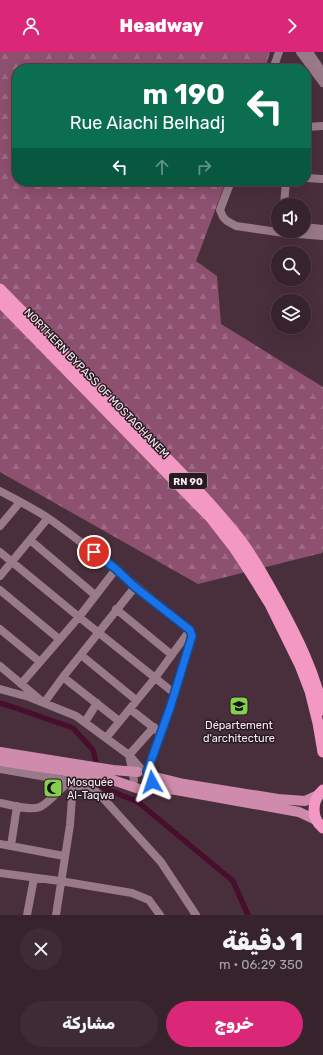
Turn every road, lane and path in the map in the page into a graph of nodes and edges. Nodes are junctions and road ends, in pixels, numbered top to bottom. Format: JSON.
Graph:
{"nodes":[{"id":1,"x":280,"y":52,"type":"edge"},
{"id":2,"x":300,"y":52,"type":"edge"},
{"id":3,"x":309,"y":52,"type":"edge"},
{"id":4,"x":275,"y":64,"type":"edge"},
{"id":5,"x":309,"y":64,"type":"edge"},
{"id":6,"x":311,"y":67,"type":"edge"},
{"id":7,"x":323,"y":73,"type":"edge"},
{"id":8,"x":323,"y":83,"type":"edge"},
{"id":9,"x":323,"y":126,"type":"edge"},
{"id":10,"x":311,"y":127,"type":"edge"},
{"id":11,"x":311,"y":178,"type":"edge"},
{"id":12,"x":323,"y":179,"type":"edge"},
{"id":13,"x":229,"y":186,"type":"edge"},
{"id":14,"x":286,"y":186,"type":"edge"},
{"id":15,"x":285,"y":198,"type":"edge"},
{"id":16,"x":311,"y":228,"type":"edge"},
{"id":17,"x":323,"y":229,"type":"edge"},
{"id":18,"x":271,"y":230,"type":"edge"},
{"id":19,"x":311,"y":235,"type":"edge"},
{"id":20,"x":323,"y":236,"type":"edge"},
{"id":21,"x":0,"y":289,"type":"edge"},
{"id":22,"x":0,"y":302,"type":"edge"},
{"id":23,"x":0,"y":491,"type":"edge"},
{"id":24,"x":20,"y":502,"type":"junction"},
{"id":25,"x":48,"y":518,"type":"junction"},
{"id":26,"x":0,"y":526,"type":"edge"},
{"id":27,"x":30,"y":540,"type":"junction"},
{"id":28,"x":0,"y":552,"type":"edge"},
{"id":29,"x":12,"y":562,"type":"junction"},
{"id":30,"x":116,"y":569,"type":"junction"},
{"id":31,"x":0,"y":576,"type":"edge"},
{"id":32,"x":135,"y":587,"type":"junction"},
{"id":33,"x":0,"y":590,"type":"edge"},
{"id":34,"x":95,"y":596,"type":"junction"},
{"id":35,"x":116,"y":610,"type":"junction"},
{"id":36,"x":79,"y":617,"type":"junction"},
{"id":37,"x":0,"y":629,"type":"edge"},
{"id":38,"x":190,"y":630,"type":"junction"},
{"id":39,"x":99,"y":632,"type":"junction"},
{"id":40,"x":59,"y":639,"type":"junction"},
{"id":41,"x":81,"y":655,"type":"junction"},
{"id":42,"x":172,"y":655,"type":"junction"},
{"id":43,"x":40,"y":662,"type":"junction"},
{"id":44,"x":0,"y":666,"type":"edge"},
{"id":45,"x":62,"y":677,"type":"junction"},
{"id":46,"x":155,"y":678,"type":"junction"},
{"id":47,"x":21,"y":684,"type":"junction"},
{"id":48,"x":0,"y":689,"type":"edge"},
{"id":49,"x":174,"y":693,"type":"junction"},
{"id":50,"x":136,"y":700,"type":"junction"},
{"id":51,"x":44,"y":703,"type":"junction"},
{"id":52,"x":97,"y":703,"type":"junction"},
{"id":53,"x":130,"y":709,"type":"junction"},
{"id":54,"x":323,"y":710,"type":"edge"},
{"id":55,"x":119,"y":721,"type":"junction"},
{"id":56,"x":85,"y":722,"type":"junction"},
{"id":57,"x":154,"y":727,"type":"junction"},
{"id":58,"x":161,"y":734,"type":"junction"},
{"id":59,"x":106,"y":738,"type":"junction"},
{"id":60,"x":0,"y":752,"type":"edge"},
{"id":61,"x":323,"y":752,"type":"edge"},
{"id":62,"x":129,"y":755,"type":"junction"},
{"id":63,"x":0,"y":761,"type":"edge"},
{"id":64,"x":0,"y":769,"type":"edge"},
{"id":65,"x":141,"y":774,"type":"junction"},
{"id":66,"x":74,"y":776,"type":"junction"},
{"id":67,"x":143,"y":788,"type":"junction"},
{"id":68,"x":321,"y":793,"type":"edge"},
{"id":69,"x":0,"y":803,"type":"edge"},
{"id":70,"x":17,"y":806,"type":"junction"},
{"id":71,"x":320,"y":824,"type":"edge"},
{"id":72,"x":0,"y":844,"type":"edge"},
{"id":73,"x":11,"y":846,"type":"junction"},
{"id":74,"x":64,"y":856,"type":"junction"},
{"id":75,"x":0,"y":873,"type":"edge"},
{"id":76,"x":34,"y":878,"type":"junction"},
{"id":77,"x":60,"y":881,"type":"junction"},
{"id":78,"x":57,"y":913,"type":"edge"},
{"id":79,"x":27,"y":915,"type":"edge"},
{"id":80,"x":160,"y":915,"type":"edge"},
{"id":81,"x":196,"y":915,"type":"edge"}],
"edges":[{"from":1,"to":4,"type":"street"},
{"from":2,"to":5,"type":"street"},
{"from":3,"to":7,"type":"street"},
{"from":6,"to":8,"type":"street"},
{"from":9,"to":10,"type":"street"},
{"from":11,"to":12,"type":"street"},
{"from":13,"to":18,"type":"street"},
{"from":14,"to":15,"type":"street"},
{"from":16,"to":17,"type":"street"},
{"from":19,"to":20,"type":"street"},
{"from":21,"to":54,"type":"highway","name":"NORTHERN BYPASS OF MOSTAGHANEM","number":"RN 90"},
{"from":22,"to":61,"type":"highway","name":"NORTHERN BYPASS OF MOSTAGHANEM","number":"RN 90"},
{"from":23,"to":24,"type":"street"},
{"from":24,"to":25,"type":"street"},
{"from":24,"to":26,"type":"street"},
{"from":25,"to":27,"type":"street"},
{"from":25,"to":30,"type":"street"},
{"from":27,"to":29,"type":"street"},
{"from":27,"to":34,"type":"street"},
{"from":28,"to":29,"type":"street"},
{"from":29,"to":31,"type":"street"},
{"from":29,"to":36,"type":"street"},
{"from":30,"to":32,"type":"street"},
{"from":30,"to":34,"type":"street"},
{"from":32,"to":35,"type":"street"},
{"from":32,"to":38,"type":"street"},
{"from":33,"to":40,"type":"street"},
{"from":34,"to":36,"type":"street"},
{"from":35,"to":39,"type":"street"},
{"from":35,"to":42,"type":"street"},
{"from":36,"to":39,"type":"street"},
{"from":36,"to":40,"type":"street"},
{"from":37,"to":43,"type":"street"},
{"from":38,"to":42,"type":"street"},
{"from":38,"to":49,"type":"street"},
{"from":39,"to":41,"type":"street"},
{"from":39,"to":46,"type":"street"},
{"from":40,"to":43,"type":"street"},
{"from":41,"to":45,"type":"street"},
{"from":41,"to":50,"type":"street"},
{"from":42,"to":46,"type":"street"},
{"from":43,"to":47,"type":"street"},
{"from":44,"to":47,"type":"street"},
{"from":45,"to":51,"type":"street"},
{"from":45,"to":52,"type":"street"},
{"from":46,"to":49,"type":"street"},
{"from":46,"to":50,"type":"street"},
{"from":47,"to":51,"type":"street"},
{"from":48,"to":51,"type":"street"},
{"from":49,"to":58,"type":"street"},
{"from":50,"to":53,"type":"street"},
{"from":51,"to":56,"type":"street"},
{"from":52,"to":55,"type":"street"},
{"from":52,"to":56,"type":"street"},
{"from":53,"to":55,"type":"street"},
{"from":53,"to":57,"type":"street"},
{"from":55,"to":59,"type":"street"},
{"from":56,"to":59,"type":"street"},
{"from":57,"to":58,"type":"street"},
{"from":57,"to":62,"type":"street"},
{"from":58,"to":65,"type":"street"},
{"from":59,"to":62,"type":"street"},
{"from":60,"to":66,"type":"main road"},
{"from":62,"to":65,"type":"street"},
{"from":63,"to":66,"type":"main road"},
{"from":64,"to":66,"type":"street"},
{"from":65,"to":66,"type":"main road"},
{"from":65,"to":67,"type":"main road"},
{"from":65,"to":67,"type":"main road"},
{"from":65,"to":68,"type":"main road"},
{"from":66,"to":67,"type":"main road"},
{"from":66,"to":70,"type":"street"},
{"from":66,"to":74,"type":"street"},
{"from":66,"to":81,"type":"street"},
{"from":67,"to":71,"type":"main road"},
{"from":68,"to":71,"type":"highway"},
{"from":69,"to":70,"type":"street"},
{"from":70,"to":73,"type":"street"},
{"from":72,"to":73,"type":"street"},
{"from":73,"to":74,"type":"street"},
{"from":74,"to":77,"type":"street"},
{"from":75,"to":76,"type":"street"},
{"from":76,"to":77,"type":"street"},
{"from":76,"to":79,"type":"street"},
{"from":77,"to":78,"type":"street"},
{"from":77,"to":80,"type":"street"}]}
